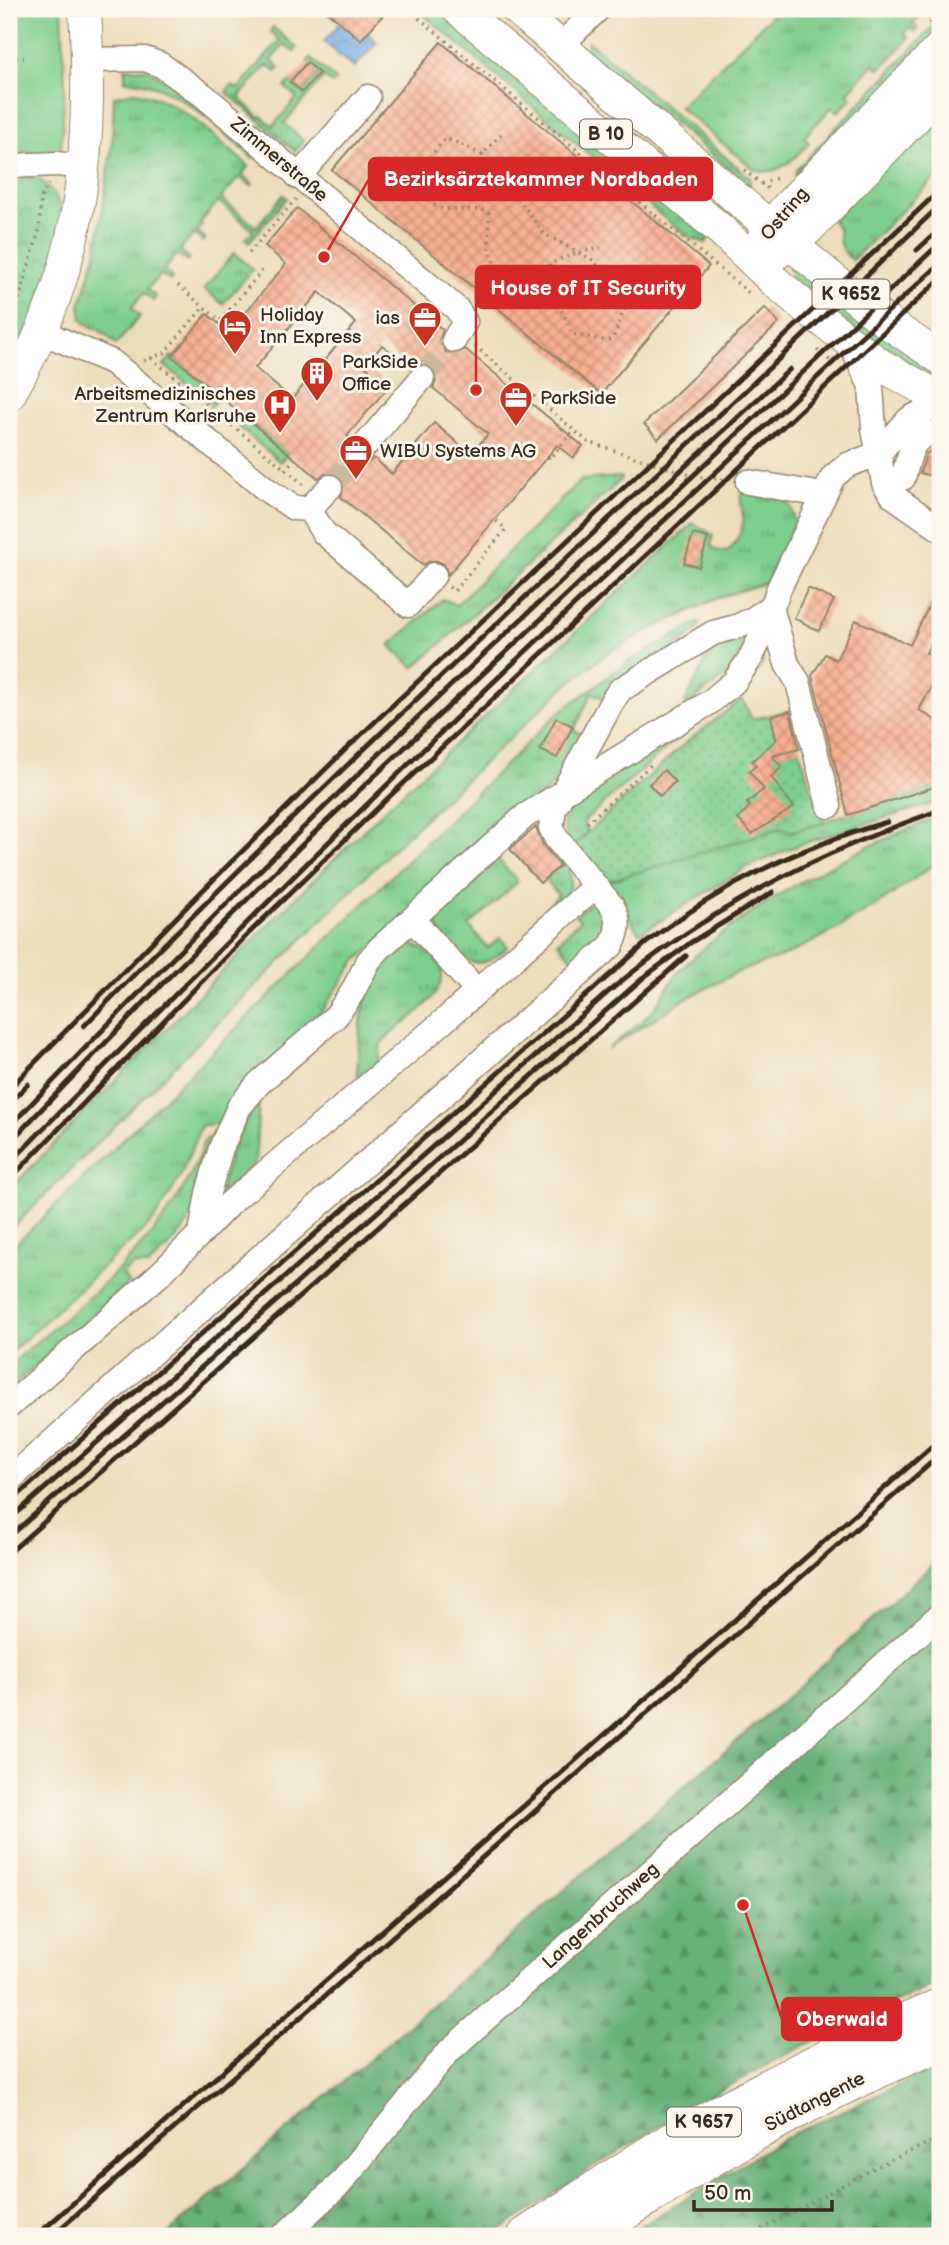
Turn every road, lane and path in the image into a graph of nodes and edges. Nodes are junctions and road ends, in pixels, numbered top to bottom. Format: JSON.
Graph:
{"nodes":[{"id":1,"x":85,"y":9,"type":"edge"},
{"id":2,"x":408,"y":9,"type":"edge"},
{"id":3,"x":458,"y":9,"type":"edge"},
{"id":4,"x":517,"y":9,"type":"edge"},
{"id":5,"x":598,"y":9,"type":"edge"},
{"id":6,"x":559,"y":47,"type":"junction"},
{"id":7,"x":940,"y":48,"type":"edge"},
{"id":8,"x":9,"y":57,"type":"edge"},
{"id":9,"x":24,"y":58,"type":"dead end"},
{"id":10,"x":87,"y":60,"type":"junction"},
{"id":11,"x":940,"y":92,"type":"edge"},
{"id":12,"x":368,"y":97,"type":"dead end"},
{"id":13,"x":501,"y":134,"type":"dead end"},
{"id":14,"x":482,"y":155,"type":"junction"},
{"id":15,"x":9,"y":166,"type":"edge"},
{"id":16,"x":84,"y":168,"type":"junction"},
{"id":17,"x":303,"y":181,"type":"junction"},
{"id":18,"x":47,"y":185,"type":"dead end"},
{"id":19,"x":780,"y":236,"type":"junction"},
{"id":20,"x":601,"y":248,"type":"dead end"},
{"id":21,"x":578,"y":252,"type":"junction"},
{"id":22,"x":249,"y":253,"type":"dead end"},
{"id":23,"x":702,"y":255,"type":"dead end"},
{"id":24,"x":753,"y":260,"type":"junction"},
{"id":25,"x":265,"y":267,"type":"dead end"},
{"id":26,"x":178,"y":285,"type":"dead end"},
{"id":27,"x":553,"y":297,"type":"junction"},
{"id":28,"x":204,"y":307,"type":"junction"},
{"id":29,"x":42,"y":332,"type":"junction"},
{"id":30,"x":9,"y":333,"type":"edge"},
{"id":31,"x":457,"y":336,"type":"joint"},
{"id":32,"x":927,"y":340,"type":"edge"},
{"id":33,"x":851,"y":344,"type":"junction"},
{"id":34,"x":151,"y":358,"type":"junction"},
{"id":35,"x":940,"y":358,"type":"edge"},
{"id":36,"x":131,"y":376,"type":"junction"},
{"id":37,"x":422,"y":377,"type":"tunnel mouth"},
{"id":38,"x":9,"y":395,"type":"edge"},
{"id":39,"x":940,"y":398,"type":"edge"},
{"id":40,"x":940,"y":406,"type":"edge"},
{"id":41,"x":574,"y":429,"type":"junction"},
{"id":42,"x":940,"y":433,"type":"edge"},
{"id":43,"x":582,"y":437,"type":"junction"},
{"id":44,"x":578,"y":442,"type":"dead end"},
{"id":45,"x":362,"y":449,"type":"tunnel mouth"},
{"id":46,"x":878,"y":454,"type":"junction"},
{"id":47,"x":548,"y":457,"type":"dead end"},
{"id":48,"x":295,"y":458,"type":"dead end"},
{"id":49,"x":285,"y":470,"type":"junction"},
{"id":50,"x":903,"y":478,"type":"dead end"},
{"id":51,"x":748,"y":482,"type":"joint"},
{"id":52,"x":823,"y":495,"type":"junction"},
{"id":53,"x":319,"y":498,"type":"junction"},
{"id":54,"x":495,"y":520,"type":"dead end"},
{"id":55,"x":940,"y":529,"type":"edge"},
{"id":56,"x":434,"y":575,"type":"dead end"},
{"id":57,"x":462,"y":581,"type":"dead end"},
{"id":58,"x":771,"y":607,"type":"junction"},
{"id":59,"x":564,"y":792,"type":"junction"},
{"id":60,"x":830,"y":806,"type":"dead end"},
{"id":61,"x":595,"y":886,"type":"junction"},
{"id":62,"x":412,"y":919,"type":"junction"},
{"id":63,"x":477,"y":991,"type":"junction"},
{"id":64,"x":201,"y":1233,"type":"junction"},
{"id":65,"x":9,"y":1406,"type":"edge"},
{"id":66,"x":9,"y":1480,"type":"edge"},
{"id":67,"x":940,"y":1615,"type":"edge"},
{"id":68,"x":940,"y":1996,"type":"edge"},
{"id":69,"x":940,"y":2007,"type":"edge"},
{"id":70,"x":893,"y":2026,"type":"junction"},
{"id":71,"x":940,"y":2043,"type":"edge"},
{"id":72,"x":940,"y":2138,"type":"edge"},
{"id":73,"x":283,"y":2236,"type":"edge"},
{"id":74,"x":526,"y":2236,"type":"edge"},
{"id":75,"x":587,"y":2236,"type":"edge"},
{"id":76,"x":749,"y":2236,"type":"edge"}],
"edges":[{"from":1,"to":10,"type":"main road"},
{"from":2,"to":23,"type":"path"},
{"from":3,"to":24,"type":"main road","number":"B 10"},
{"from":4,"to":6,"type":"main road","number":"B 10"},
{"from":5,"to":6,"type":"street"},
{"from":6,"to":19,"type":"main road","number":"B 10"},
{"from":7,"to":19,"type":"main road","name":"Ostring"},
{"from":8,"to":9,"type":"path"},
{"from":10,"to":16,"type":"main road"},
{"from":10,"to":17,"type":"street","name":"Zimmerstraße"},
{"from":11,"to":19,"type":"main road","name":"Ostring"},
{"from":12,"to":17,"type":"street"},
{"from":13,"to":14,"type":"path"},
{"from":14,"to":21,"type":"path"},
{"from":14,"to":27,"type":"path"},
{"from":15,"to":16,"type":"street"},
{"from":16,"to":29,"type":"main road"},
{"from":17,"to":22,"type":"path"},
{"from":17,"to":31,"type":"street","name":"Zimmerstraße"},
{"from":18,"to":30,"type":"path"},
{"from":19,"to":24,"type":"main road","name":"Ostring"},
{"from":19,"to":32,"type":"main road","number":"K 9652"},
{"from":20,"to":21,"type":"path"},
{"from":21,"to":27,"type":"path"},
{"from":21,"to":27,"type":"path"},
{"from":24,"to":33,"type":"main road","number":"K 9652"},
{"from":25,"to":28,"type":"path"},
{"from":26,"to":28,"type":"path"},
{"from":28,"to":34,"type":"path"},
{"from":29,"to":36,"type":"street"},
{"from":29,"to":38,"type":"main road"},
{"from":31,"to":41,"type":"path"},
{"from":32,"to":35,"type":"main road","number":"K 9652"},
{"from":33,"to":39,"type":"main road","number":"K 9652"},
{"from":33,"to":46,"type":"street"},
{"from":34,"to":36,"type":"path"},
{"from":34,"to":49,"type":"path"},
{"from":36,"to":53,"type":"street"},
{"from":37,"to":45,"type":"street"},
{"from":40,"to":46,"type":"street"},
{"from":41,"to":43,"type":"path"},
{"from":41,"to":47,"type":"path"},
{"from":42,"to":50,"type":"street"},
{"from":43,"to":44,"type":"path"},
{"from":43,"to":51,"type":"path"},
{"from":46,"to":52,"type":"street"},
{"from":46,"to":55,"type":"street"},
{"from":48,"to":49,"type":"path"},
{"from":49,"to":53,"type":"path"},
{"from":51,"to":52,"type":"street"},
{"from":52,"to":58,"type":"street"},
{"from":53,"to":56,"type":"street"},
{"from":54,"to":57,"type":"path"},
{"from":58,"to":59,"type":"street"},
{"from":58,"to":59,"type":"street"},
{"from":58,"to":60,"type":"street"},
{"from":59,"to":61,"type":"street"},
{"from":59,"to":62,"type":"street"},
{"from":61,"to":63,"type":"street"},
{"from":61,"to":66,"type":"street"},
{"from":62,"to":63,"type":"street"},
{"from":62,"to":64,"type":"street"},
{"from":63,"to":64,"type":"street"},
{"from":64,"to":65,"type":"street"},
{"from":67,"to":73,"type":"street","name":"Langenbruchweg"},
{"from":68,"to":70,"type":"highway"},
{"from":69,"to":70,"type":"highway","name":"Südtangente","number":"K 9657"},
{"from":70,"to":74,"type":"highway","name":"Südtangente","number":"K 9657"},
{"from":71,"to":75,"type":"highway","name":"Südtangente","number":"K 9657"},
{"from":72,"to":76,"type":"path"}]}
